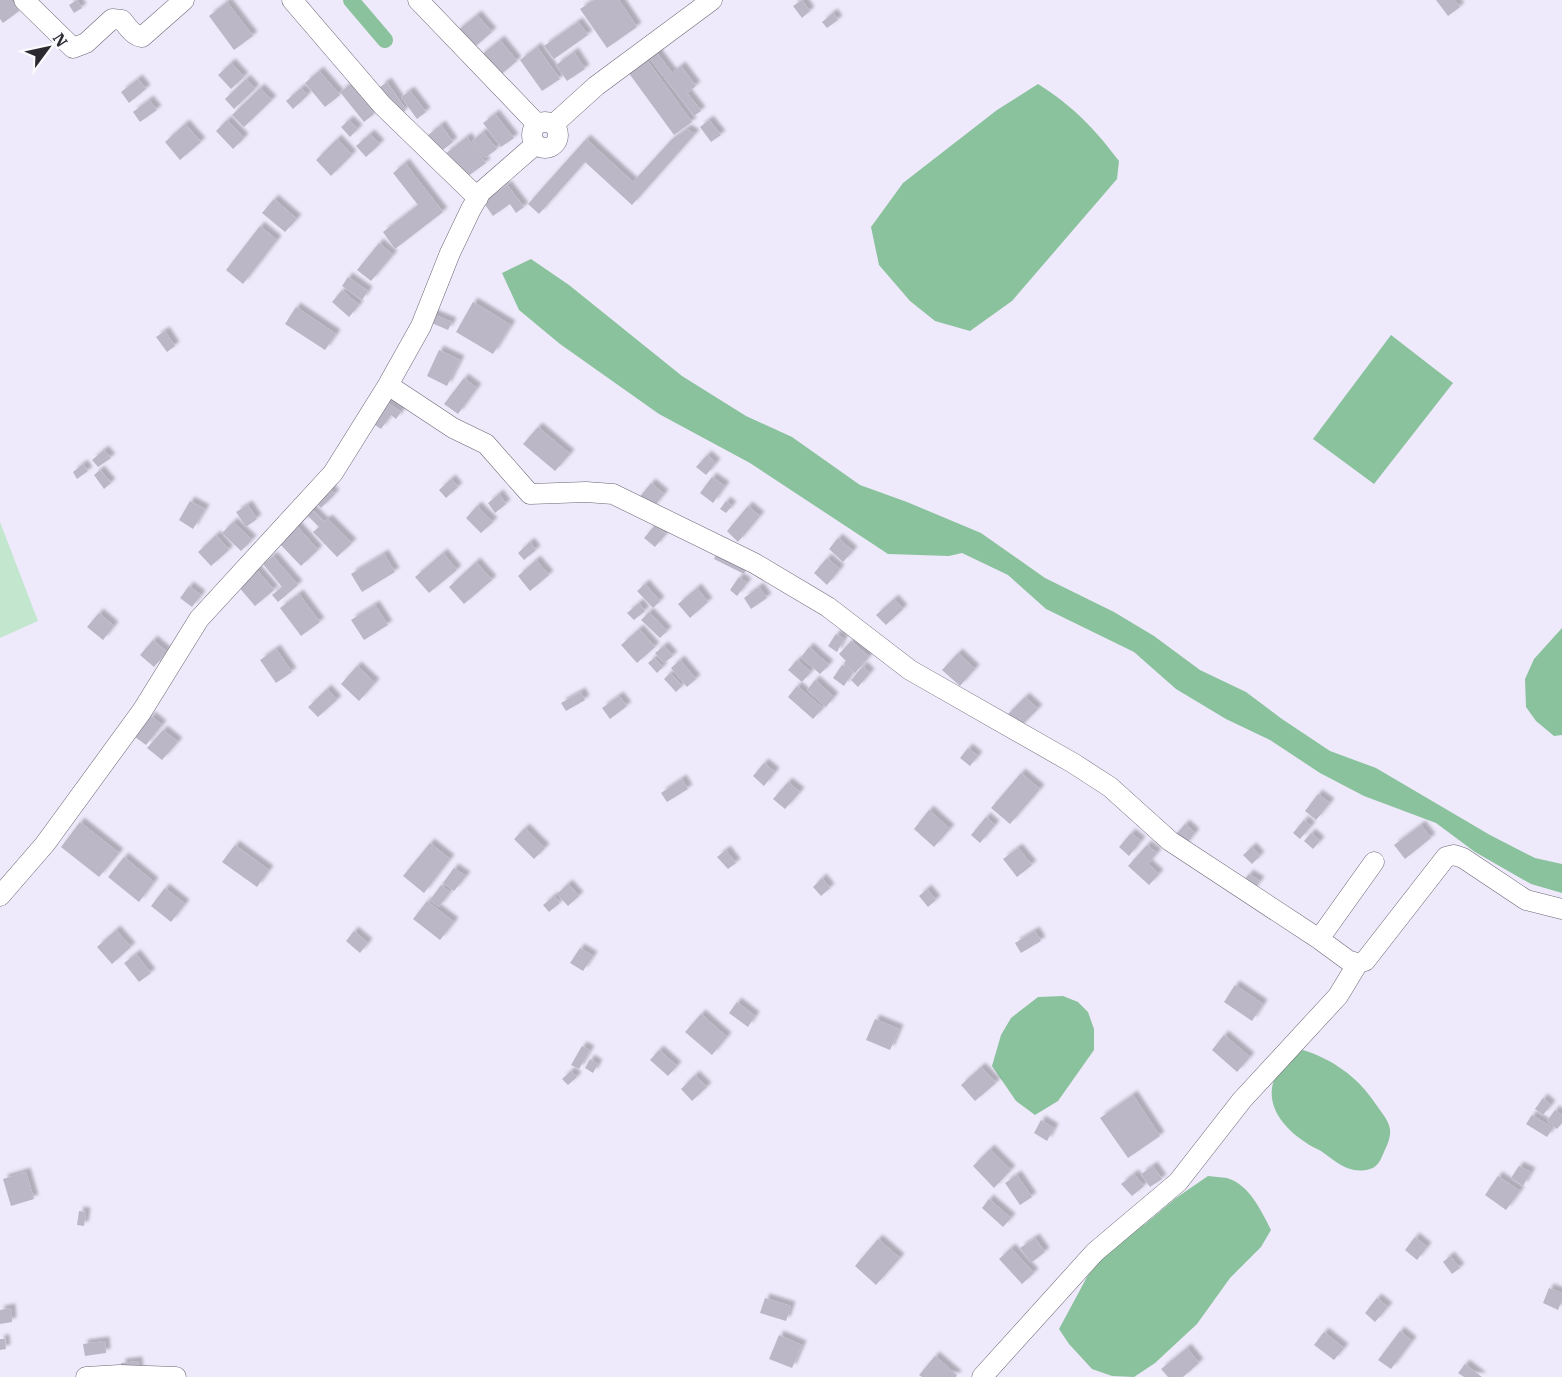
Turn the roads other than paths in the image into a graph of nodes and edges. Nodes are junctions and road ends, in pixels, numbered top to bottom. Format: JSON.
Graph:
{"nodes":[{"id":1,"x":24,"y":0,"type":"edge"},
{"id":2,"x":184,"y":0,"type":"edge"},
{"id":3,"x":292,"y":0,"type":"edge"},
{"id":4,"x":418,"y":0,"type":"edge"},
{"id":5,"x":712,"y":0,"type":"edge"},
{"id":6,"x":545,"y":124,"type":"junction"},
{"id":7,"x":478,"y":198,"type":"junction"},
{"id":8,"x":388,"y":385,"type":"junction"},
{"id":9,"x":1374,"y":862,"type":"dead end"},
{"id":10,"x":0,"y":896,"type":"edge"},
{"id":11,"x":1562,"y":909,"type":"edge"},
{"id":12,"x":1319,"y":939,"type":"junction"},
{"id":13,"x":1358,"y":963,"type":"junction"},
{"id":14,"x":86,"y":1377,"type":"edge"},
{"id":15,"x":176,"y":1377,"type":"edge"},
{"id":16,"x":982,"y":1377,"type":"edge"}],
"edges":[{"from":1,"to":2,"type":"street"},
{"from":3,"to":7,"type":"street"},
{"from":4,"to":6,"type":"street"},
{"from":5,"to":6,"type":"street"},
{"from":6,"to":7,"type":"street"},
{"from":7,"to":8,"type":"street"},
{"from":8,"to":10,"type":"street"},
{"from":8,"to":12,"type":"street"},
{"from":9,"to":12,"type":"street"},
{"from":11,"to":13,"type":"street"},
{"from":12,"to":13,"type":"street"},
{"from":13,"to":16,"type":"street"},
{"from":14,"to":15,"type":"street"}]}
